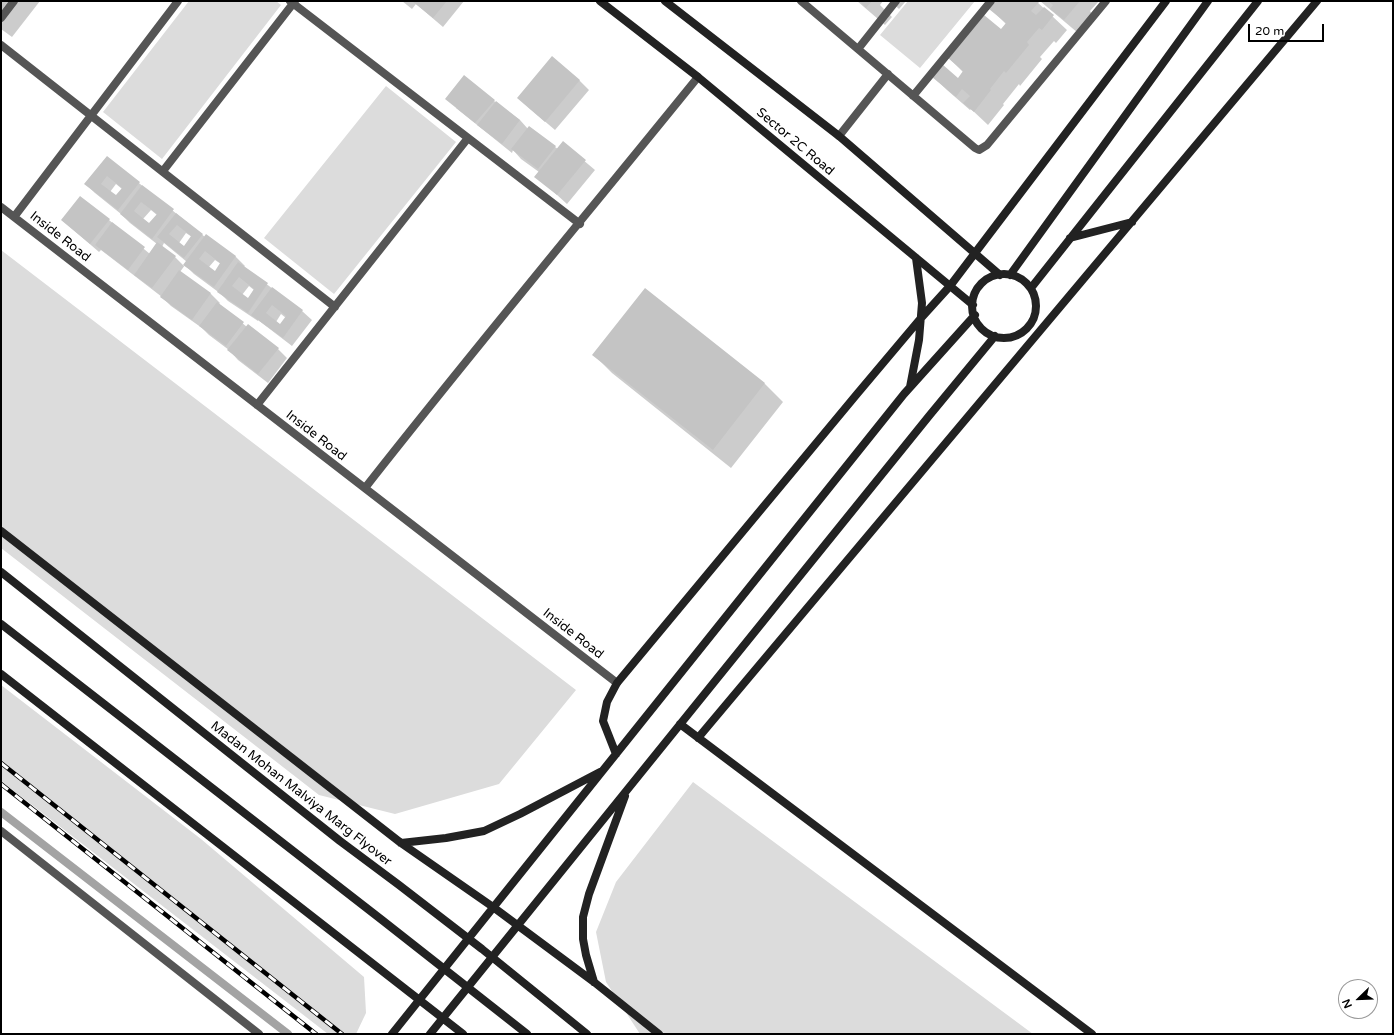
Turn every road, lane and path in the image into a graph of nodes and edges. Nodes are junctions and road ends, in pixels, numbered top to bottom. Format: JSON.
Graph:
{"nodes":[{"id":1,"x":14,"y":1,"type":"edge"},
{"id":2,"x":178,"y":1,"type":"edge"},
{"id":3,"x":600,"y":1,"type":"edge"},
{"id":4,"x":665,"y":1,"type":"edge"},
{"id":5,"x":801,"y":1,"type":"edge"},
{"id":6,"x":896,"y":1,"type":"edge"},
{"id":7,"x":991,"y":1,"type":"edge"},
{"id":8,"x":1106,"y":1,"type":"edge"},
{"id":9,"x":1166,"y":1,"type":"edge"},
{"id":10,"x":1208,"y":1,"type":"edge"},
{"id":11,"x":1258,"y":1,"type":"edge"},
{"id":12,"x":1317,"y":1,"type":"edge"},
{"id":13,"x":293,"y":2,"type":"edge"},
{"id":14,"x":1,"y":18,"type":"edge"},
{"id":15,"x":1,"y":44,"type":"edge"},
{"id":16,"x":858,"y":49,"type":"junction"},
{"id":17,"x":888,"y":74,"type":"junction"},
{"id":18,"x":698,"y":78,"type":"junction"},
{"id":19,"x":913,"y":96,"type":"junction"},
{"id":20,"x":91,"y":115,"type":"junction"},
{"id":21,"x":839,"y":136,"type":"junction"},
{"id":22,"x":468,"y":138,"type":"junction"},
{"id":23,"x":163,"y":171,"type":"junction"},
{"id":24,"x":1,"y":207,"type":"edge"},
{"id":25,"x":14,"y":216,"type":"junction"},
{"id":26,"x":1132,"y":222,"type":"junction"},
{"id":27,"x":580,"y":224,"type":"junction"},
{"id":28,"x":1070,"y":238,"type":"junction"},
{"id":29,"x":976,"y":253,"type":"junction"},
{"id":30,"x":916,"y":258,"type":"junction"},
{"id":31,"x":1000,"y":275,"type":"junction"},
{"id":32,"x":1010,"y":275,"type":"junction"},
{"id":33,"x":950,"y":286,"type":"junction"},
{"id":34,"x":1031,"y":288,"type":"junction"},
{"id":35,"x":973,"y":305,"type":"junction"},
{"id":36,"x":335,"y":307,"type":"junction"},
{"id":37,"x":975,"y":316,"type":"junction"},
{"id":38,"x":921,"y":318,"type":"junction"},
{"id":39,"x":995,"y":336,"type":"junction"},
{"id":40,"x":910,"y":388,"type":"junction"},
{"id":41,"x":257,"y":405,"type":"junction"},
{"id":42,"x":365,"y":488,"type":"junction"},
{"id":43,"x":1,"y":532,"type":"edge"},
{"id":44,"x":1,"y":572,"type":"edge"},
{"id":45,"x":1,"y":624,"type":"edge"},
{"id":46,"x":1,"y":674,"type":"edge"},
{"id":47,"x":617,"y":683,"type":"junction"},
{"id":48,"x":680,"y":724,"type":"junction"},
{"id":49,"x":698,"y":738,"type":"junction"},
{"id":50,"x":616,"y":754,"type":"junction"},
{"id":51,"x":603,"y":770,"type":"junction"},
{"id":52,"x":628,"y":789,"type":"junction"},
{"id":53,"x":1,"y":831,"type":"edge"},
{"id":54,"x":402,"y":843,"type":"junction"},
{"id":55,"x":493,"y":907,"type":"junction"},
{"id":56,"x":517,"y":926,"type":"junction"},
{"id":57,"x":594,"y":982,"type":"junction"},
{"id":58,"x":419,"y":1000,"type":"junction"},
{"id":59,"x":442,"y":1018,"type":"junction"},
{"id":60,"x":259,"y":1034,"type":"edge"},
{"id":61,"x":392,"y":1034,"type":"edge"},
{"id":62,"x":430,"y":1034,"type":"edge"},
{"id":63,"x":463,"y":1034,"type":"edge"},
{"id":64,"x":527,"y":1034,"type":"edge"},
{"id":65,"x":587,"y":1034,"type":"edge"},
{"id":66,"x":659,"y":1034,"type":"edge"},
{"id":67,"x":1092,"y":1034,"type":"edge"}],
"edges":[{"from":1,"to":14,"type":"street"},
{"from":2,"to":20,"type":"street"},
{"from":3,"to":18,"type":"main road","name":"Sector 2C Road"},
{"from":4,"to":21,"type":"main road"},
{"from":5,"to":16,"type":"street"},
{"from":6,"to":16,"type":"street"},
{"from":7,"to":19,"type":"street"},
{"from":8,"to":19,"type":"street"},
{"from":9,"to":29,"type":"main road"},
{"from":10,"to":32,"type":"main road"},
{"from":11,"to":28,"type":"main road"},
{"from":12,"to":26,"type":"main road"},
{"from":13,"to":22,"type":"street"},
{"from":13,"to":23,"type":"street"},
{"from":15,"to":20,"type":"street"},
{"from":16,"to":17,"type":"street"},
{"from":17,"to":19,"type":"street"},
{"from":17,"to":21,"type":"street"},
{"from":18,"to":27,"type":"street"},
{"from":18,"to":30,"type":"main road","name":"Sector 2C Road"},
{"from":20,"to":23,"type":"street"},
{"from":20,"to":25,"type":"street"},
{"from":21,"to":29,"type":"main road"},
{"from":22,"to":27,"type":"street"},
{"from":22,"to":36,"type":"street"},
{"from":23,"to":36,"type":"street"},
{"from":24,"to":25,"type":"street","name":"Inside Road"},
{"from":25,"to":41,"type":"street","name":"Inside Road"},
{"from":26,"to":28,"type":"main road"},
{"from":26,"to":49,"type":"main road"},
{"from":27,"to":42,"type":"street"},
{"from":28,"to":34,"type":"main road"},
{"from":29,"to":31,"type":"main road"},
{"from":29,"to":33,"type":"main road"},
{"from":30,"to":33,"type":"main road","name":"Sector 2C Road"},
{"from":30,"to":38,"type":"main road"},
{"from":31,"to":32,"type":"main road"},
{"from":31,"to":35,"type":"main road"},
{"from":32,"to":34,"type":"main road"},
{"from":33,"to":35,"type":"main road","name":"Sector 2C Road"},
{"from":33,"to":38,"type":"main road"},
{"from":34,"to":39,"type":"main road"},
{"from":35,"to":37,"type":"main road"},
{"from":36,"to":41,"type":"street"},
{"from":37,"to":39,"type":"main road"},
{"from":37,"to":40,"type":"main road"},
{"from":38,"to":40,"type":"main road"},
{"from":38,"to":47,"type":"main road"},
{"from":39,"to":48,"type":"main road"},
{"from":40,"to":50,"type":"main road"},
{"from":41,"to":42,"type":"street","name":"Inside Road"},
{"from":42,"to":47,"type":"street","name":"Inside Road"},
{"from":43,"to":54,"type":"main road"},
{"from":44,"to":65,"type":"main road","name":"Madan Mohan Malviya Marg Flyover"},
{"from":45,"to":64,"type":"main road"},
{"from":46,"to":58,"type":"main road"},
{"from":47,"to":50,"type":"main road"},
{"from":48,"to":49,"type":"main road"},
{"from":48,"to":52,"type":"main road"},
{"from":49,"to":67,"type":"main road"},
{"from":50,"to":51,"type":"main road"},
{"from":51,"to":54,"type":"main road"},
{"from":51,"to":55,"type":"main road"},
{"from":52,"to":56,"type":"main road"},
{"from":52,"to":57,"type":"main road"},
{"from":53,"to":60,"type":"street"},
{"from":54,"to":55,"type":"main road"},
{"from":55,"to":56,"type":"main road"},
{"from":55,"to":58,"type":"main road"},
{"from":56,"to":57,"type":"main road"},
{"from":56,"to":59,"type":"main road"},
{"from":57,"to":66,"type":"main road"},
{"from":58,"to":59,"type":"main road"},
{"from":58,"to":61,"type":"main road"},
{"from":59,"to":62,"type":"main road"},
{"from":59,"to":63,"type":"main road"}]}
